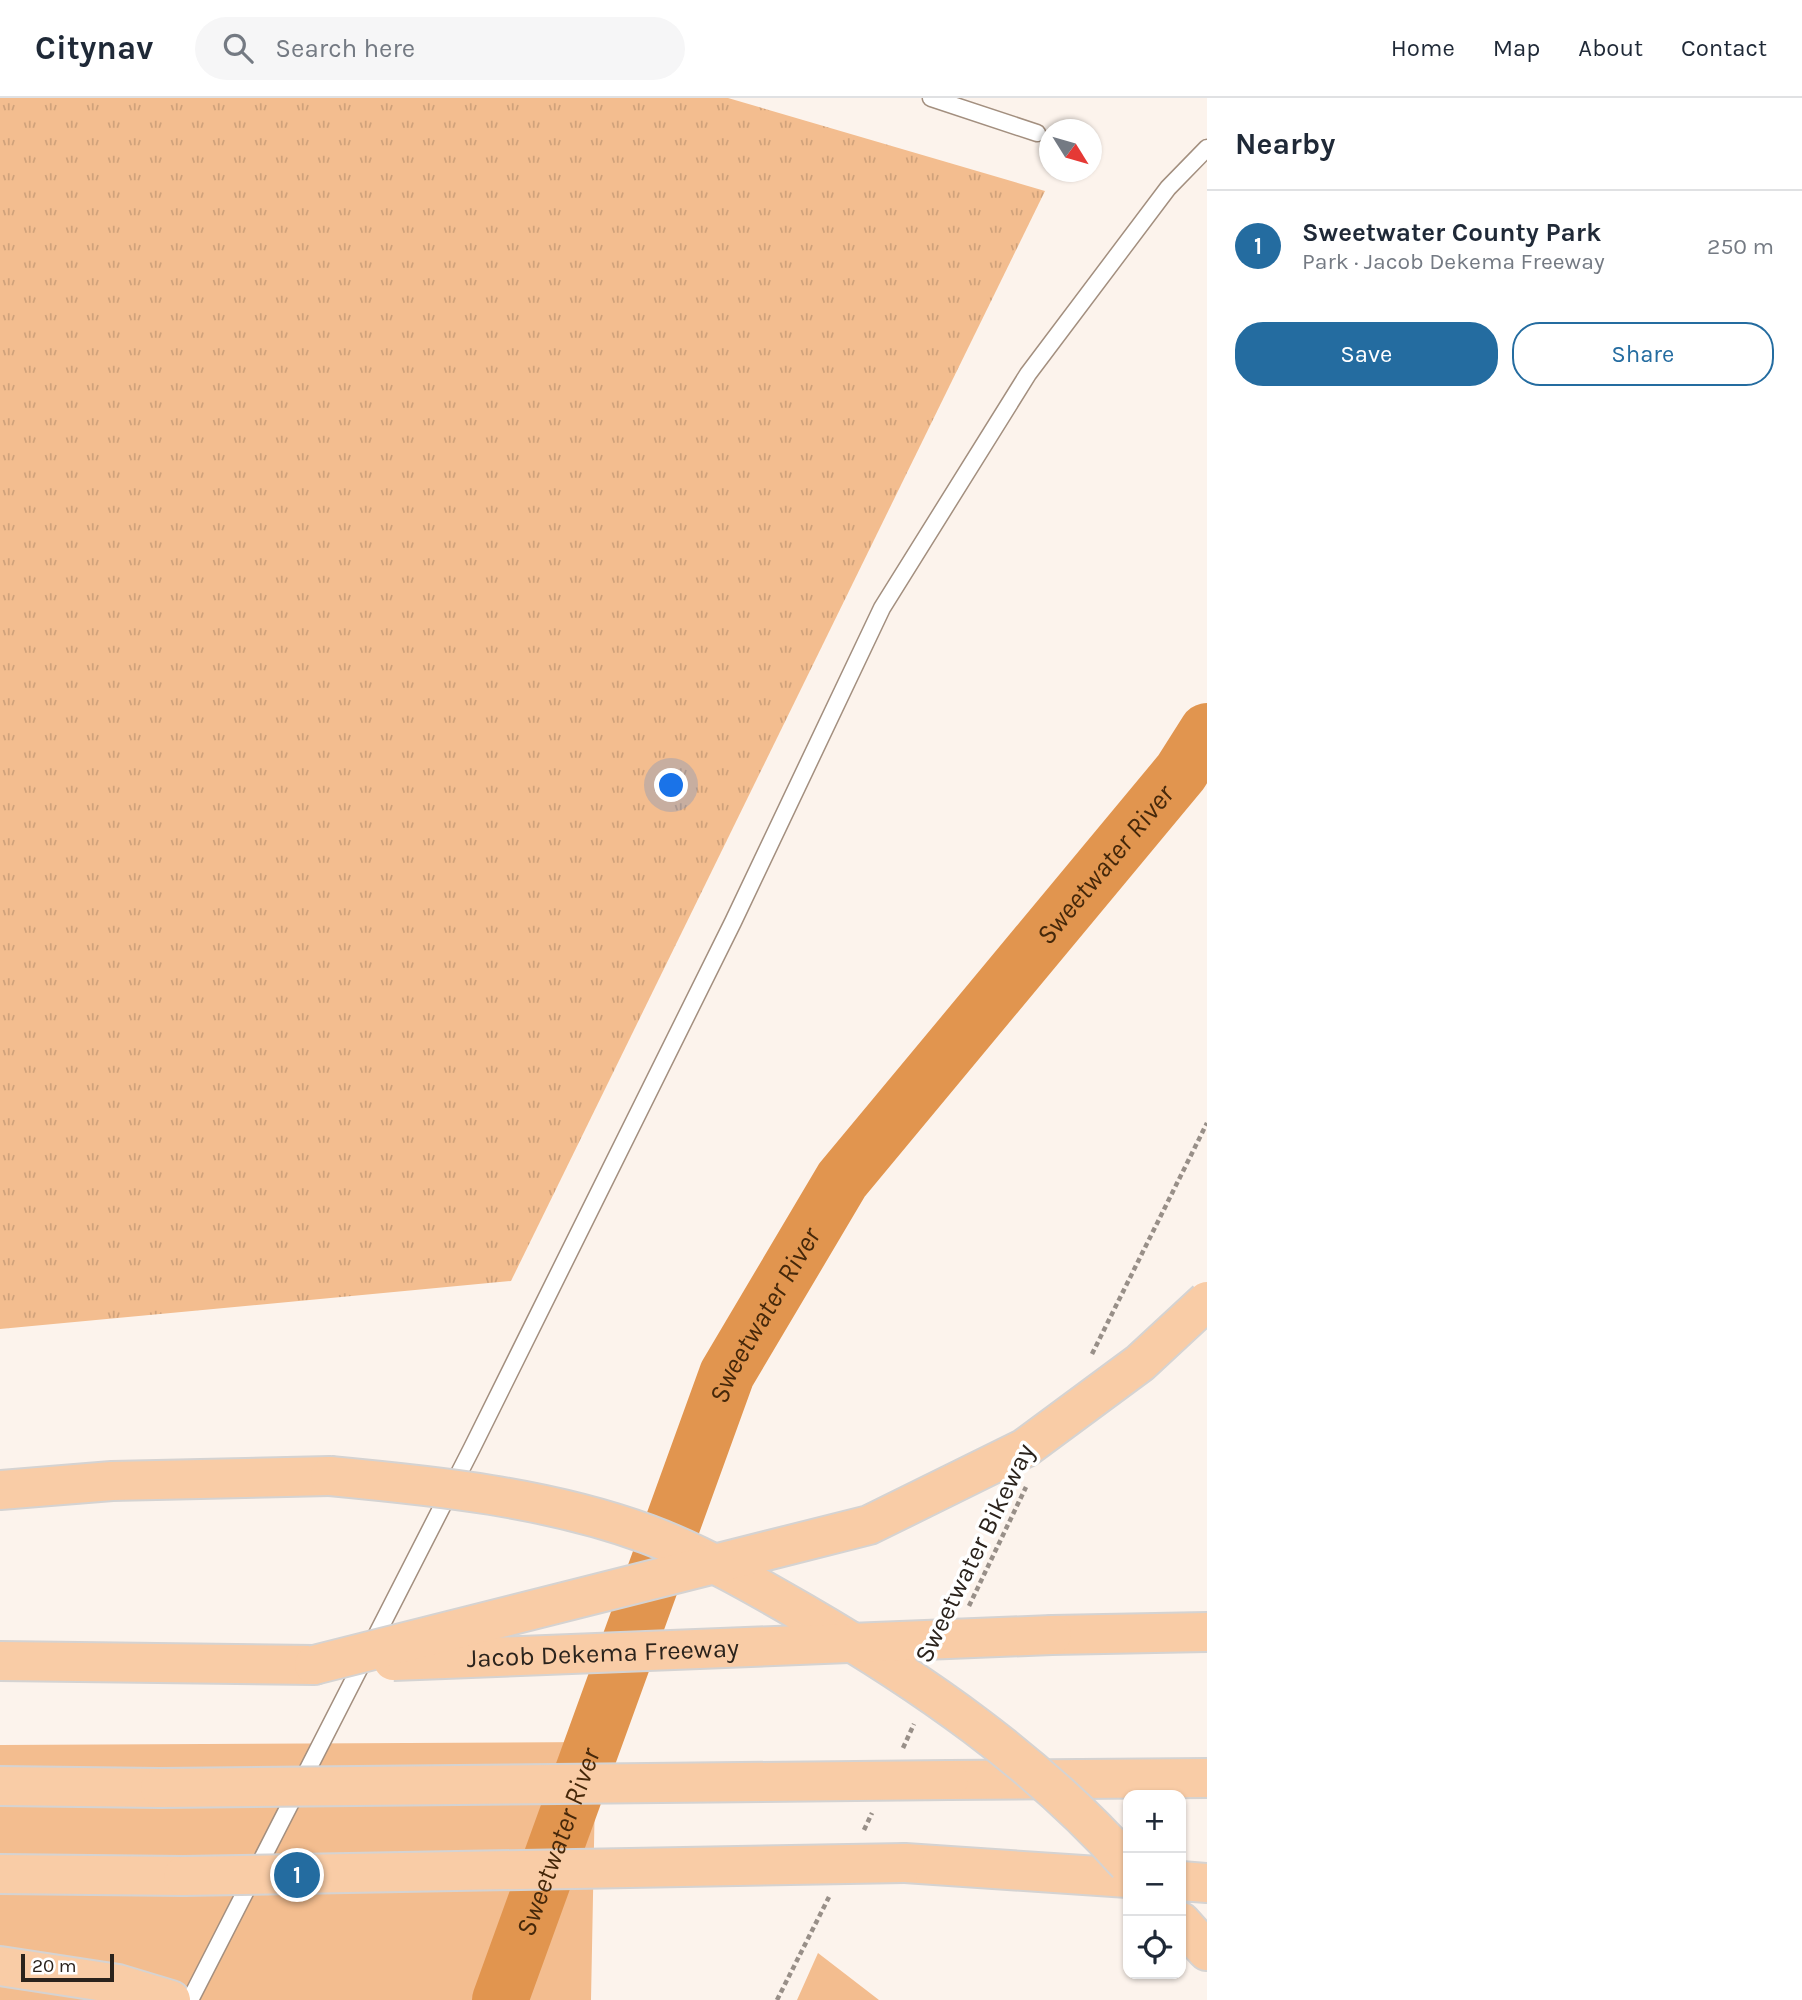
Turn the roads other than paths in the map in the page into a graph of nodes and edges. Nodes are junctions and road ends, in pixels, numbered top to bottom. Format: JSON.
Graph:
{"nodes":[{"id":1,"x":931,"y":98,"type":"edge"},
{"id":2,"x":1037,"y":133,"type":"dead end"},
{"id":3,"x":1207,"y":148,"type":"edge"},
{"id":4,"x":1207,"y":1301,"type":"edge"},
{"id":5,"x":0,"y":1490,"type":"edge"},
{"id":6,"x":1207,"y":1632,"type":"edge"},
{"id":7,"x":0,"y":1661,"type":"edge"},
{"id":8,"x":314,"y":1665,"type":"junction"},
{"id":9,"x":1200,"y":1780,"type":"edge"},
{"id":10,"x":0,"y":1786,"type":"edge"},
{"id":11,"x":1123,"y":1859,"type":"edge"},
{"id":12,"x":0,"y":1874,"type":"edge"},
{"id":13,"x":1123,"y":1878,"type":"edge"},
{"id":14,"x":1186,"y":1881,"type":"edge"},
{"id":15,"x":1207,"y":1883,"type":"edge"},
{"id":16,"x":1186,"y":1928,"type":"edge"},
{"id":17,"x":1207,"y":1951,"type":"edge"},
{"id":18,"x":0,"y":1966,"type":"edge"},
{"id":19,"x":171,"y":2000,"type":"edge"},
{"id":20,"x":190,"y":2000,"type":"edge"}],
"edges":[{"from":1,"to":2,"type":"lane"},
{"from":3,"to":20,"type":"lane"},
{"from":4,"to":8,"type":"highway","bridge":true},
{"from":5,"to":11,"type":"highway","bridge":true},
{"from":6,"to":8,"type":"highway","name":"Jacob Dekema Freeway","bridge":true},
{"from":7,"to":8,"type":"highway","name":"Jacob Dekema Freeway"},
{"from":9,"to":10,"type":"highway","bridge":true},
{"from":12,"to":13,"type":"highway","bridge":true},
{"from":14,"to":15,"type":"highway"},
{"from":16,"to":17,"type":"highway"},
{"from":18,"to":19,"type":"highway"}]}
